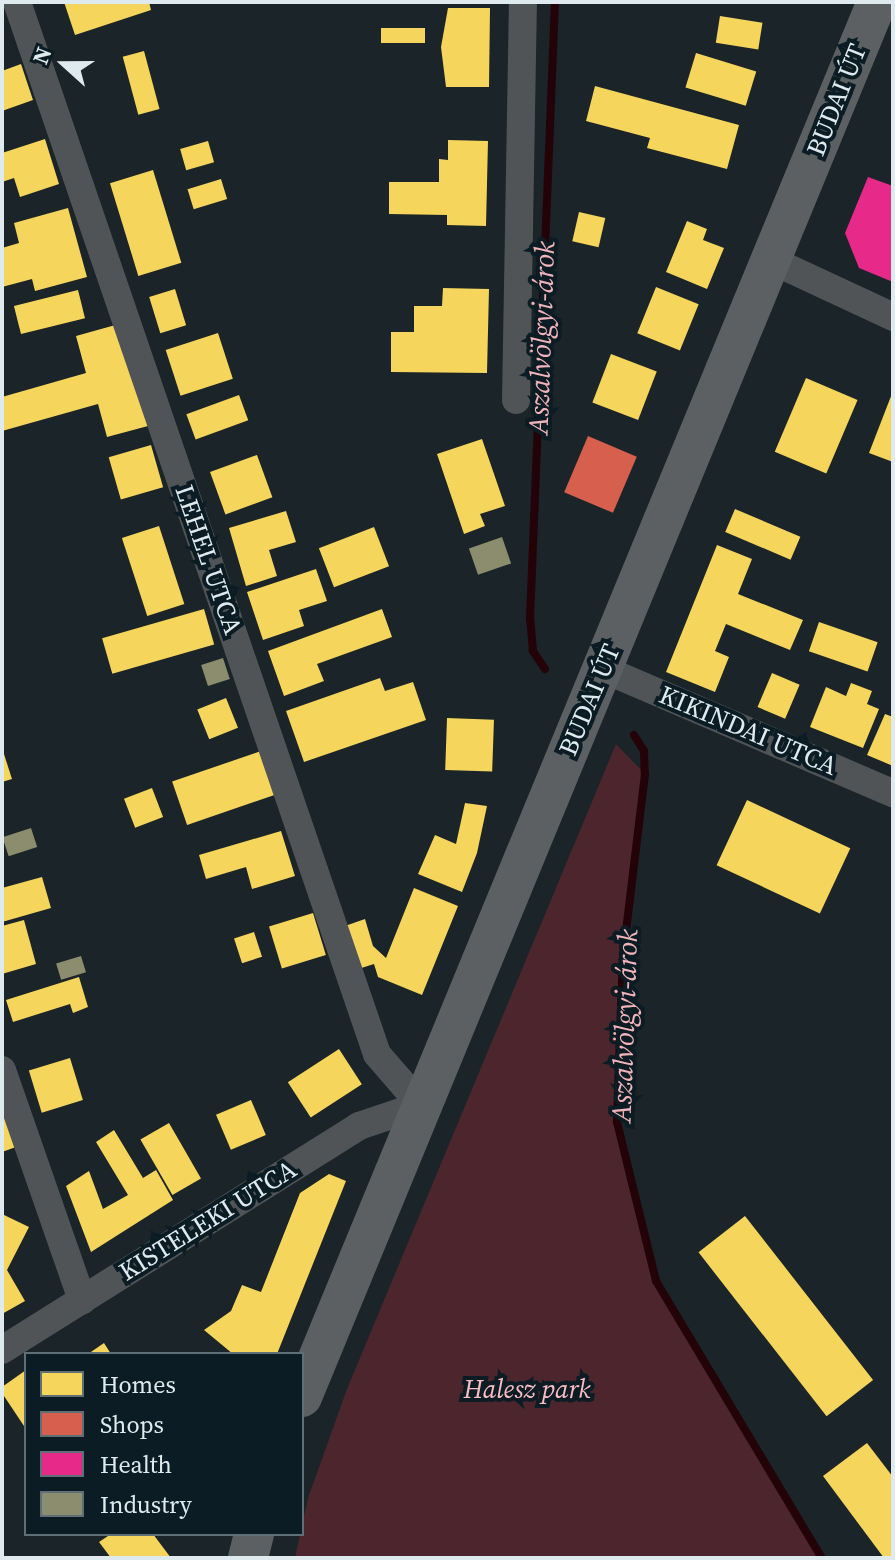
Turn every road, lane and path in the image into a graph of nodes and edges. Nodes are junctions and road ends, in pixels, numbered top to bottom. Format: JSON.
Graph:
{"nodes":[{"id":1,"x":17,"y":2,"type":"edge"},
{"id":2,"x":523,"y":2,"type":"edge"},
{"id":3,"x":877,"y":2,"type":"edge"},
{"id":4,"x":771,"y":260,"type":"junction"},
{"id":5,"x":893,"y":317,"type":"edge"},
{"id":6,"x":516,"y":400,"type":"dead end"},
{"id":7,"x":603,"y":669,"type":"junction"},
{"id":8,"x":893,"y":793,"type":"edge"},
{"id":9,"x":2,"y":1070,"type":"edge"},
{"id":10,"x":421,"y":1105,"type":"junction"},
{"id":11,"x":82,"y":1300,"type":"junction"},
{"id":12,"x":2,"y":1350,"type":"edge"},
{"id":13,"x":304,"y":1392,"type":"edge"},
{"id":14,"x":254,"y":1536,"type":"edge"},
{"id":15,"x":248,"y":1558,"type":"edge"}],
"edges":[{"from":1,"to":10,"type":"street","name":"LEHEL UTCA"},
{"from":2,"to":6,"type":"street"},
{"from":3,"to":4,"type":"main road","name":"BUDAI ÚT"},
{"from":4,"to":5,"type":"street"},
{"from":4,"to":7,"type":"main road","name":"BUDAI ÚT"},
{"from":7,"to":8,"type":"street","name":"KIKINDAI UTCA"},
{"from":7,"to":10,"type":"main road","name":"BUDAI ÚT"},
{"from":9,"to":11,"type":"street"},
{"from":10,"to":11,"type":"street","name":"KISTELEKI UTCA"},
{"from":10,"to":13,"type":"main road","name":"BUDAI ÚT"},
{"from":11,"to":12,"type":"street","name":"KISTELEKI UTCA"},
{"from":14,"to":15,"type":"main road"}]}
